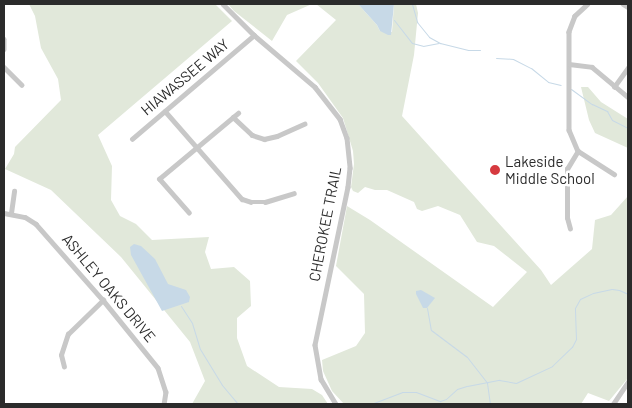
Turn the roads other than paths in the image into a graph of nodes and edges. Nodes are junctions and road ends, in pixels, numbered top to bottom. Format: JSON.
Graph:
{"nodes":[{"id":1,"x":223,"y":4,"type":"edge"},
{"id":2,"x":588,"y":4,"type":"edge"},
{"id":3,"x":623,"y":4,"type":"edge"},
{"id":4,"x":581,"y":6,"type":"edge"},
{"id":5,"x":628,"y":6,"type":"edge"},
{"id":6,"x":254,"y":35,"type":"junction"},
{"id":7,"x":4,"y":39,"type":"edge"},
{"id":8,"x":4,"y":49,"type":"edge"},
{"id":9,"x":569,"y":64,"type":"junction"},
{"id":10,"x":4,"y":67,"type":"edge"},
{"id":11,"x":628,"y":68,"type":"edge"},
{"id":12,"x":22,"y":85,"type":"dead end"},
{"id":13,"x":614,"y":87,"type":"junction"},
{"id":14,"x":628,"y":97,"type":"edge"},
{"id":15,"x":165,"y":111,"type":"junction"},
{"id":16,"x":304,"y":124,"type":"dead end"},
{"id":17,"x":132,"y":139,"type":"dead end"},
{"id":18,"x":197,"y":148,"type":"junction"},
{"id":19,"x":578,"y":151,"type":"junction"},
{"id":20,"x":614,"y":174,"type":"dead end"},
{"id":21,"x":14,"y":191,"type":"dead end"},
{"id":22,"x":294,"y":194,"type":"dead end"},
{"id":23,"x":4,"y":213,"type":"edge"},
{"id":24,"x":11,"y":213,"type":"junction"},
{"id":25,"x":189,"y":213,"type":"dead end"},
{"id":26,"x":570,"y":229,"type":"dead end"},
{"id":27,"x":103,"y":300,"type":"junction"},
{"id":28,"x":64,"y":366,"type":"dead end"},
{"id":29,"x":628,"y":382,"type":"edge"},
{"id":30,"x":164,"y":404,"type":"edge"},
{"id":31,"x":336,"y":404,"type":"edge"},
{"id":32,"x":613,"y":404,"type":"edge"}],
"edges":[{"from":1,"to":6,"type":"street","name":"CHEROKEE TRAIL"},
{"from":2,"to":4,"type":"street"},
{"from":3,"to":5,"type":"street"},
{"from":4,"to":9,"type":"street"},
{"from":6,"to":15,"type":"street","name":"HIAWASSEE WAY"},
{"from":6,"to":31,"type":"street","name":"CHEROKEE TRAIL"},
{"from":7,"to":8,"type":"street"},
{"from":9,"to":13,"type":"street"},
{"from":9,"to":19,"type":"street"},
{"from":10,"to":12,"type":"street"},
{"from":11,"to":13,"type":"street"},
{"from":13,"to":14,"type":"street"},
{"from":15,"to":17,"type":"street","name":"HIAWASSEE WAY"},
{"from":15,"to":18,"type":"street"},
{"from":16,"to":18,"type":"street"},
{"from":18,"to":22,"type":"street"},
{"from":18,"to":25,"type":"street"},
{"from":19,"to":20,"type":"street"},
{"from":19,"to":26,"type":"street"},
{"from":21,"to":24,"type":"street"},
{"from":23,"to":24,"type":"street","name":"ASHLEY OAKS DRIVE"},
{"from":24,"to":27,"type":"street","name":"ASHLEY OAKS DRIVE"},
{"from":27,"to":28,"type":"street"},
{"from":27,"to":30,"type":"street","name":"ASHLEY OAKS DRIVE"},
{"from":29,"to":32,"type":"street"}]}
